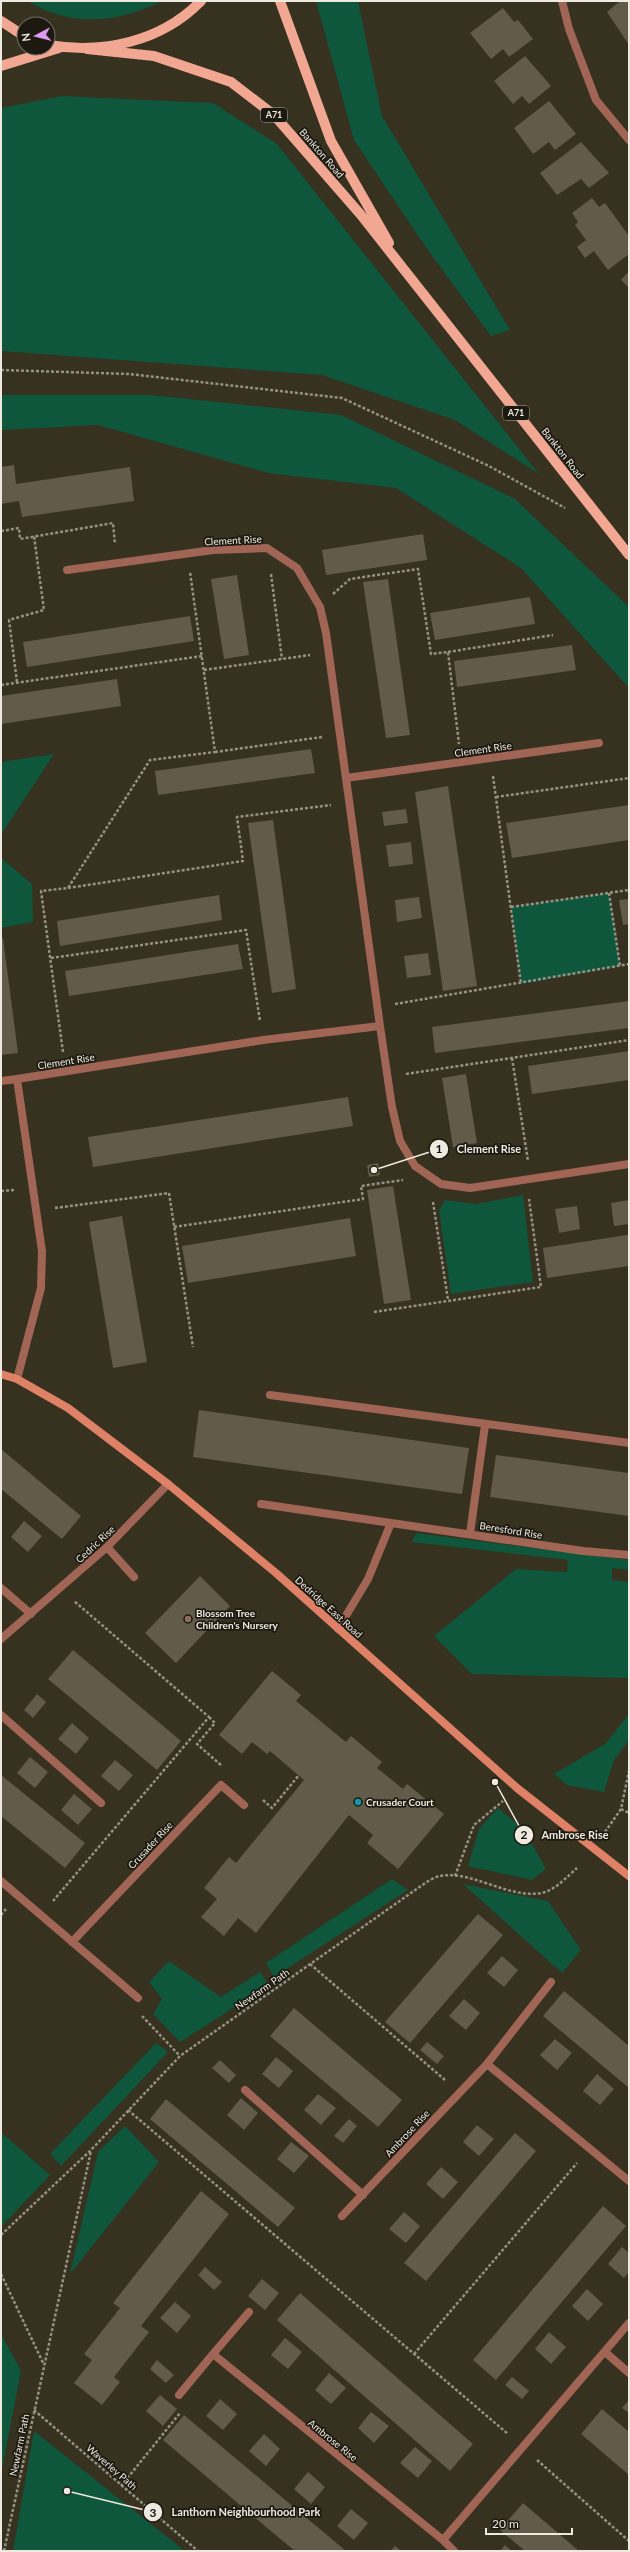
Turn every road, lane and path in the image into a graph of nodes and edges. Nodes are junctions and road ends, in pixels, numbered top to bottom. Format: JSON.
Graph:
{"nodes":[{"id":1,"x":201,"y":1,"type":"edge"},
{"id":2,"x":280,"y":1,"type":"edge"},
{"id":3,"x":562,"y":1,"type":"edge"},
{"id":4,"x":1,"y":21,"type":"edge"},
{"id":5,"x":16,"y":31,"type":"edge"},
{"id":6,"x":56,"y":46,"type":"edge"},
{"id":7,"x":61,"y":47,"type":"junction"},
{"id":8,"x":87,"y":49,"type":"junction"},
{"id":9,"x":1,"y":66,"type":"edge"},
{"id":10,"x":629,"y":140,"type":"edge"},
{"id":11,"x":404,"y":271,"type":"junction"},
{"id":12,"x":1,"y":370,"type":"edge"},
{"id":13,"x":571,"y":512,"type":"dead end"},
{"id":14,"x":1,"y":531,"type":"edge"},
{"id":15,"x":34,"y":536,"type":"junction"},
{"id":16,"x":267,"y":548,"type":"junction"},
{"id":17,"x":188,"y":553,"type":"junction"},
{"id":18,"x":629,"y":555,"type":"edge"},
{"id":19,"x":118,"y":563,"type":"junction"},
{"id":20,"x":67,"y":570,"type":"dead end"},
{"id":21,"x":320,"y":607,"type":"junction"},
{"id":22,"x":553,"y":635,"type":"dead end"},
{"id":23,"x":329,"y":652,"type":"junction"},
{"id":24,"x":448,"y":652,"type":"junction"},
{"id":25,"x":202,"y":656,"type":"junction"},
{"id":26,"x":282,"y":659,"type":"junction"},
{"id":27,"x":204,"y":670,"type":"junction"},
{"id":28,"x":17,"y":682,"type":"junction"},
{"id":29,"x":1,"y":685,"type":"edge"},
{"id":30,"x":340,"y":734,"type":"junction"},
{"id":31,"x":599,"y":743,"type":"dead end"},
{"id":32,"x":215,"y":752,"type":"junction"},
{"id":33,"x":491,"y":758,"type":"junction"},
{"id":34,"x":461,"y":762,"type":"junction"},
{"id":35,"x":346,"y":778,"type":"junction"},
{"id":36,"x":629,"y":778,"type":"edge"},
{"id":37,"x":496,"y":797,"type":"junction"},
{"id":38,"x":350,"y":803,"type":"junction"},
{"id":39,"x":68,"y":888,"type":"junction"},
{"id":40,"x":629,"y":890,"type":"edge"},
{"id":41,"x":609,"y":893,"type":"junction"},
{"id":42,"x":512,"y":908,"type":"junction"},
{"id":43,"x":51,"y":958,"type":"junction"},
{"id":44,"x":629,"y":964,"type":"edge"},
{"id":45,"x":620,"y":966,"type":"junction"},
{"id":46,"x":521,"y":984,"type":"junction"},
{"id":47,"x":378,"y":1007,"type":"junction"},
{"id":48,"x":380,"y":1026,"type":"junction"},
{"id":49,"x":263,"y":1040,"type":"junction"},
{"id":50,"x":629,"y":1040,"type":"edge"},
{"id":51,"x":512,"y":1058,"type":"junction"},
{"id":52,"x":65,"y":1071,"type":"junction"},
{"id":53,"x":388,"y":1077,"type":"junction"},
{"id":54,"x":17,"y":1079,"type":"junction"},
{"id":55,"x":1,"y":1081,"type":"edge"},
{"id":56,"x":629,"y":1164,"type":"edge"},
{"id":57,"x":415,"y":1166,"type":"junction"},
{"id":58,"x":528,"y":1179,"type":"junction"},
{"id":59,"x":441,"y":1184,"type":"junction"},
{"id":60,"x":37,"y":1210,"type":"junction"},
{"id":61,"x":174,"y":1227,"type":"junction"},
{"id":62,"x":448,"y":1300,"type":"junction"},
{"id":63,"x":374,"y":1312,"type":"dead end"},
{"id":64,"x":193,"y":1347,"type":"dead end"},
{"id":65,"x":1,"y":1374,"type":"edge"},
{"id":66,"x":17,"y":1379,"type":"junction"},
{"id":67,"x":270,"y":1395,"type":"dead end"},
{"id":68,"x":485,"y":1425,"type":"junction"},
{"id":69,"x":629,"y":1444,"type":"edge"},
{"id":70,"x":168,"y":1484,"type":"junction"},
{"id":71,"x":261,"y":1504,"type":"dead end"},
{"id":72,"x":391,"y":1523,"type":"junction"},
{"id":73,"x":470,"y":1534,"type":"junction"},
{"id":74,"x":107,"y":1547,"type":"junction"},
{"id":75,"x":629,"y":1554,"type":"edge"},
{"id":76,"x":134,"y":1577,"type":"dead end"},
{"id":77,"x":1,"y":1588,"type":"edge"},
{"id":78,"x":60,"y":1588,"type":"junction"},
{"id":79,"x":31,"y":1614,"type":"junction"},
{"id":80,"x":338,"y":1629,"type":"junction"},
{"id":81,"x":1,"y":1639,"type":"edge"},
{"id":82,"x":1,"y":1715,"type":"edge"},
{"id":83,"x":209,"y":1717,"type":"junction"},
{"id":84,"x":225,"y":1768,"type":"dead end"},
{"id":85,"x":629,"y":1772,"type":"edge"},
{"id":86,"x":299,"y":1775,"type":"dead end"},
{"id":87,"x":517,"y":1788,"type":"junction"},
{"id":88,"x":260,"y":1798,"type":"dead end"},
{"id":89,"x":101,"y":1803,"type":"dead end"},
{"id":90,"x":244,"y":1805,"type":"dead end"},
{"id":91,"x":621,"y":1809,"type":"junction"},
{"id":92,"x":629,"y":1813,"type":"edge"},
{"id":93,"x":605,"y":1832,"type":"dead end"},
{"id":94,"x":577,"y":1868,"type":"dead end"},
{"id":95,"x":455,"y":1876,"type":"junction"},
{"id":96,"x":629,"y":1876,"type":"edge"},
{"id":97,"x":1,"y":1881,"type":"edge"},
{"id":98,"x":41,"y":1915,"type":"junction"},
{"id":99,"x":72,"y":1942,"type":"junction"},
{"id":100,"x":310,"y":1964,"type":"junction"},
{"id":101,"x":551,"y":1982,"type":"dead end"},
{"id":102,"x":138,"y":1998,"type":"joint"},
{"id":103,"x":180,"y":2056,"type":"junction"},
{"id":104,"x":487,"y":2064,"type":"junction"},
{"id":105,"x":244,"y":2090,"type":"dead end"},
{"id":106,"x":461,"y":2093,"type":"junction"},
{"id":107,"x":128,"y":2110,"type":"junction"},
{"id":108,"x":590,"y":2148,"type":"junction"},
{"id":109,"x":91,"y":2150,"type":"junction"},
{"id":110,"x":629,"y":2181,"type":"edge"},
{"id":111,"x":363,"y":2195,"type":"junction"},
{"id":112,"x":342,"y":2216,"type":"dead end"},
{"id":113,"x":1,"y":2235,"type":"edge"},
{"id":114,"x":1,"y":2274,"type":"edge"},
{"id":115,"x":249,"y":2312,"type":"dead end"},
{"id":116,"x":629,"y":2323,"type":"edge"},
{"id":117,"x":605,"y":2352,"type":"junction"},
{"id":118,"x":213,"y":2354,"type":"junction"},
{"id":119,"x":414,"y":2354,"type":"junction"},
{"id":120,"x":44,"y":2366,"type":"junction"},
{"id":121,"x":629,"y":2373,"type":"edge"},
{"id":122,"x":179,"y":2395,"type":"joint"},
{"id":123,"x":34,"y":2410,"type":"junction"},
{"id":124,"x":522,"y":2446,"type":"junction"},
{"id":125,"x":121,"y":2486,"type":"junction"},
{"id":126,"x":443,"y":2540,"type":"junction"},
{"id":127,"x":629,"y":2541,"type":"edge"},
{"id":128,"x":4,"y":2551,"type":"edge"},
{"id":129,"x":198,"y":2551,"type":"edge"},
{"id":130,"x":454,"y":2551,"type":"edge"}],
"edges":[{"from":1,"to":8,"type":"main road","number":"A71"},
{"from":2,"to":11,"type":"main road","name":"Bankton Road","number":"A71"},
{"from":3,"to":10,"type":"street"},
{"from":4,"to":5,"type":"main road"},
{"from":6,"to":7,"type":"main road","number":"A71"},
{"from":7,"to":8,"type":"main road","number":"A71"},
{"from":7,"to":9,"type":"main road"},
{"from":8,"to":11,"type":"main road","name":"Bankton Road","number":"A71"},
{"from":11,"to":18,"type":"main road","name":"Bankton Road","number":"A71"},
{"from":12,"to":13,"type":"path"},
{"from":14,"to":15,"type":"path"},
{"from":15,"to":19,"type":"path"},
{"from":15,"to":28,"type":"path"},
{"from":16,"to":17,"type":"street","name":"Clement Rise"},
{"from":16,"to":21,"type":"street","name":"Clement Rise"},
{"from":16,"to":26,"type":"path"},
{"from":17,"to":19,"type":"street","name":"Clement Rise"},
{"from":17,"to":25,"type":"path"},
{"from":19,"to":20,"type":"street","name":"Clement Rise"},
{"from":21,"to":23,"type":"street","name":"Clement Rise"},
{"from":21,"to":24,"type":"path"},
{"from":22,"to":24,"type":"path"},
{"from":23,"to":26,"type":"path"},
{"from":23,"to":30,"type":"street","name":"Clement Rise"},
{"from":24,"to":34,"type":"path"},
{"from":25,"to":27,"type":"path"},
{"from":25,"to":28,"type":"path"},
{"from":26,"to":27,"type":"path"},
{"from":27,"to":32,"type":"path"},
{"from":28,"to":29,"type":"path"},
{"from":30,"to":32,"type":"path"},
{"from":30,"to":35,"type":"street","name":"Clement Rise"},
{"from":31,"to":33,"type":"street","name":"Clement Rise"},
{"from":32,"to":39,"type":"path"},
{"from":33,"to":34,"type":"street","name":"Clement Rise"},
{"from":33,"to":37,"type":"path"},
{"from":34,"to":35,"type":"street","name":"Clement Rise"},
{"from":35,"to":38,"type":"street","name":"Clement Rise"},
{"from":36,"to":37,"type":"path"},
{"from":37,"to":42,"type":"path"},
{"from":38,"to":39,"type":"path"},
{"from":38,"to":47,"type":"street","name":"Clement Rise"},
{"from":39,"to":43,"type":"path"},
{"from":40,"to":41,"type":"path"},
{"from":41,"to":42,"type":"path"},
{"from":41,"to":45,"type":"path"},
{"from":42,"to":46,"type":"path"},
{"from":43,"to":49,"type":"path"},
{"from":43,"to":52,"type":"path"},
{"from":44,"to":45,"type":"path"},
{"from":45,"to":46,"type":"path"},
{"from":46,"to":47,"type":"path"},
{"from":47,"to":48,"type":"street","name":"Clement Rise"},
{"from":48,"to":49,"type":"street","name":"Clement Rise"},
{"from":48,"to":53,"type":"street","name":"Clement Rise"},
{"from":49,"to":52,"type":"street","name":"Clement Rise"},
{"from":50,"to":51,"type":"path"},
{"from":51,"to":53,"type":"path"},
{"from":51,"to":58,"type":"path"},
{"from":52,"to":54,"type":"street","name":"Clement Rise"},
{"from":53,"to":57,"type":"street","name":"Clement Rise"},
{"from":54,"to":55,"type":"street","name":"Clement Rise"},
{"from":54,"to":60,"type":"street"},
{"from":56,"to":58,"type":"street","name":"Clement Rise"},
{"from":57,"to":59,"type":"street","name":"Clement Rise"},
{"from":57,"to":61,"type":"path"},
{"from":58,"to":59,"type":"street","name":"Clement Rise"},
{"from":58,"to":62,"type":"path"},
{"from":59,"to":62,"type":"path"},
{"from":60,"to":61,"type":"path"},
{"from":60,"to":66,"type":"street"},
{"from":61,"to":64,"type":"path"},
{"from":62,"to":63,"type":"path"},
{"from":65,"to":66,"type":"street","name":"Dedridge East Road"},
{"from":66,"to":70,"type":"street","name":"Dedridge East Road"},
{"from":67,"to":68,"type":"street"},
{"from":68,"to":69,"type":"street"},
{"from":68,"to":73,"type":"street"},
{"from":70,"to":74,"type":"street","name":"Cedric Rise"},
{"from":70,"to":80,"type":"street","name":"Dedridge East Road"},
{"from":71,"to":72,"type":"street","name":"Beresford Rise"},
{"from":72,"to":73,"type":"street","name":"Beresford Rise"},
{"from":72,"to":80,"type":"street"},
{"from":73,"to":75,"type":"street","name":"Beresford Rise"},
{"from":74,"to":76,"type":"street"},
{"from":74,"to":78,"type":"street","name":"Cedric Rise"},
{"from":77,"to":79,"type":"street"},
{"from":78,"to":79,"type":"street","name":"Cedric Rise"},
{"from":78,"to":83,"type":"path"},
{"from":79,"to":81,"type":"street","name":"Cedric Rise"},
{"from":80,"to":87,"type":"street","name":"Dedridge East Road"},
{"from":82,"to":89,"type":"street"},
{"from":83,"to":84,"type":"path"},
{"from":83,"to":98,"type":"path"},
{"from":85,"to":91,"type":"path"},
{"from":86,"to":88,"type":"path"},
{"from":87,"to":95,"type":"path"},
{"from":87,"to":96,"type":"street","name":"Dedridge East Road"},
{"from":90,"to":99,"type":"street","name":"Crusader Rise"},
{"from":91,"to":92,"type":"path"},
{"from":91,"to":93,"type":"path"},
{"from":94,"to":95,"type":"path","name":"Newfarm Path"},
{"from":95,"to":100,"type":"path","name":"Newfarm Path"},
{"from":97,"to":98,"type":"street"},
{"from":98,"to":99,"type":"street"},
{"from":99,"to":102,"type":"street"},
{"from":100,"to":103,"type":"path","name":"Newfarm Path"},
{"from":100,"to":106,"type":"path"},
{"from":101,"to":104,"type":"street","name":"Ambrose Rise"},
{"from":102,"to":103,"type":"path"},
{"from":103,"to":107,"type":"path","name":"Newfarm Path"},
{"from":104,"to":106,"type":"street","name":"Ambrose Rise"},
{"from":104,"to":108,"type":"street"},
{"from":105,"to":111,"type":"street"},
{"from":106,"to":111,"type":"street","name":"Ambrose Rise"},
{"from":107,"to":109,"type":"path","name":"Newfarm Path"},
{"from":107,"to":119,"type":"path"},
{"from":108,"to":110,"type":"street"},
{"from":108,"to":119,"type":"path"},
{"from":109,"to":113,"type":"path","name":"Newfarm Path"},
{"from":109,"to":120,"type":"path","name":"Newfarm Path"},
{"from":111,"to":112,"type":"street","name":"Ambrose Rise"},
{"from":114,"to":120,"type":"path"},
{"from":115,"to":118,"type":"street"},
{"from":116,"to":117,"type":"street"},
{"from":117,"to":121,"type":"street"},
{"from":117,"to":124,"type":"street"},
{"from":118,"to":122,"type":"street"},
{"from":118,"to":126,"type":"street","name":"Ambrose Rise"},
{"from":119,"to":124,"type":"path"},
{"from":120,"to":123,"type":"path","name":"Newfarm Path"},
{"from":122,"to":125,"type":"path"},
{"from":123,"to":125,"type":"path","name":"Waverley Path"},
{"from":123,"to":128,"type":"path","name":"Newfarm Path"},
{"from":124,"to":126,"type":"street"},
{"from":124,"to":127,"type":"path"},
{"from":125,"to":129,"type":"path","name":"Waverley Path"},
{"from":126,"to":130,"type":"street","name":"Ambrose Rise"}]}
